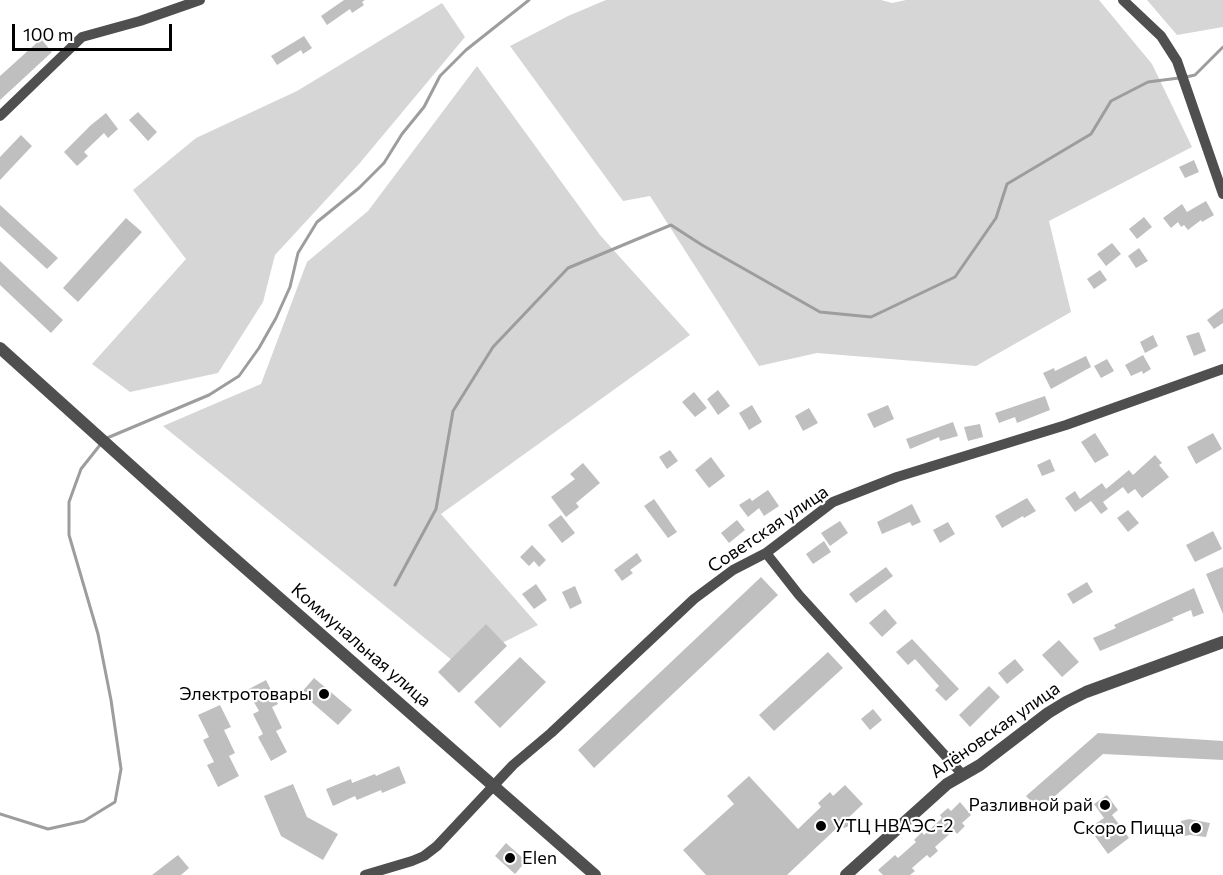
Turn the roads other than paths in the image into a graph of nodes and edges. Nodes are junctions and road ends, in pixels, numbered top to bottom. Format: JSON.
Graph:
{"nodes":[{"id":1,"x":200,"y":0,"type":"edge"},
{"id":2,"x":1123,"y":0,"type":"edge"},
{"id":3,"x":0,"y":116,"type":"edge"},
{"id":4,"x":1223,"y":194,"type":"edge"},
{"id":5,"x":0,"y":348,"type":"edge"},
{"id":6,"x":1223,"y":369,"type":"edge"},
{"id":7,"x":766,"y":553,"type":"junction"},
{"id":8,"x":1223,"y":642,"type":"edge"},
{"id":9,"x":962,"y":774,"type":"junction"},
{"id":10,"x":494,"y":784,"type":"junction"},
{"id":11,"x":365,"y":875,"type":"edge"},
{"id":12,"x":595,"y":875,"type":"edge"},
{"id":13,"x":846,"y":875,"type":"edge"}],
"edges":[{"from":1,"to":3,"type":"street"},
{"from":2,"to":4,"type":"street"},
{"from":5,"to":10,"type":"street","name":"Коммунальная улица"},
{"from":6,"to":7,"type":"street","name":"Советская улица"},
{"from":7,"to":9,"type":"street"},
{"from":7,"to":10,"type":"street","name":"Советская улица"},
{"from":8,"to":9,"type":"street","name":"Алёновская улица"},
{"from":9,"to":13,"type":"street","name":"Алёновская улица"},
{"from":10,"to":11,"type":"street","name":"Советская улица"},
{"from":10,"to":12,"type":"street","name":"Коммунальная улица"}]}
